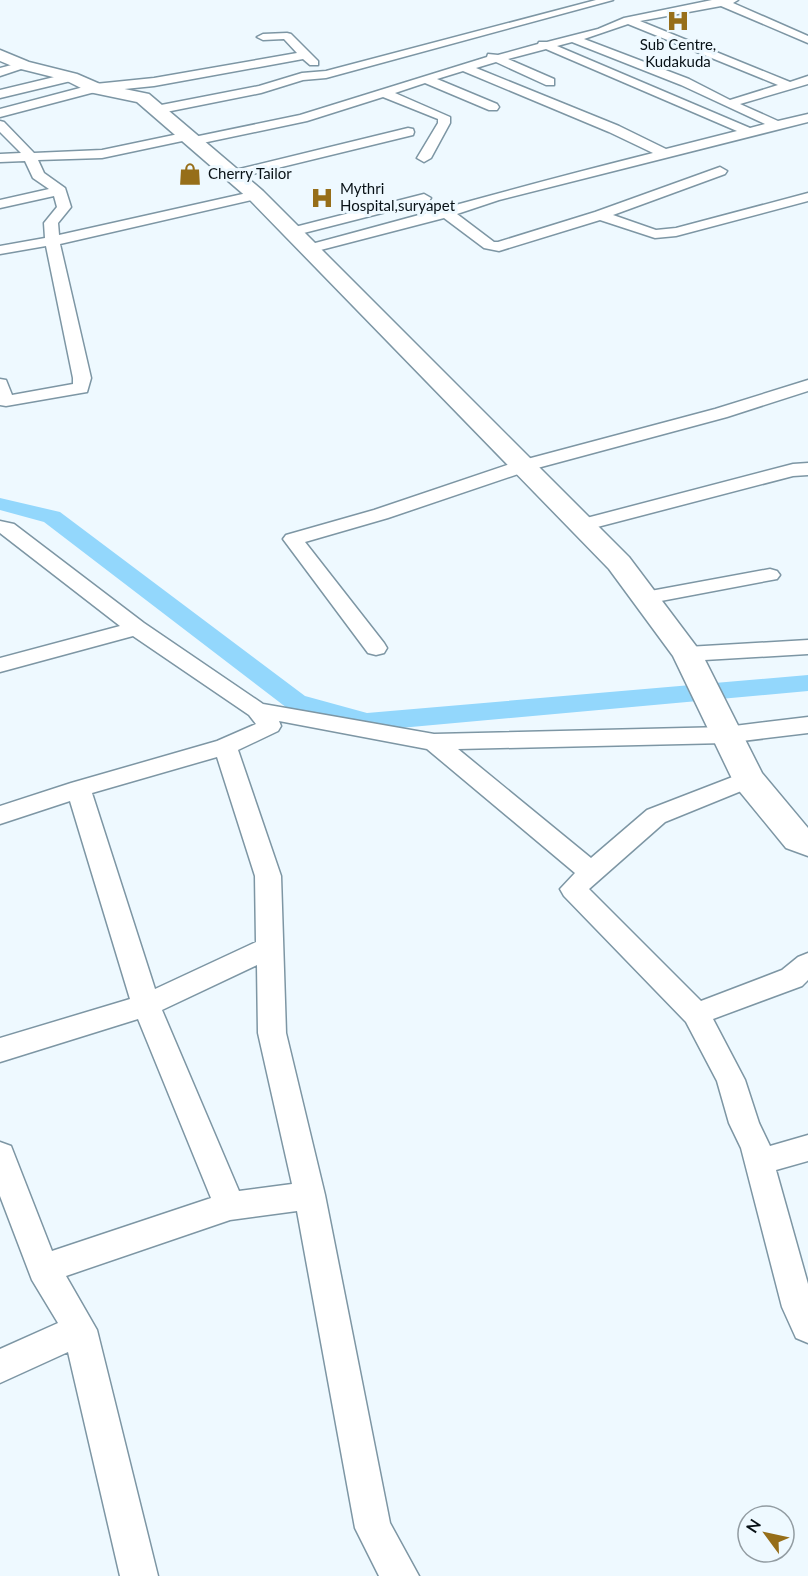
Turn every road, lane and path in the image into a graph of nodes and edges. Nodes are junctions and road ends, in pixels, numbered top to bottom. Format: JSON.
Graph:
{"nodes":[{"id":1,"x":608,"y":0,"type":"edge"},
{"id":2,"x":724,"y":1,"type":"edge"},
{"id":3,"x":581,"y":2,"type":"edge"},
{"id":4,"x":547,"y":16,"type":"junction"},
{"id":5,"x":488,"y":20,"type":"dead end"},
{"id":6,"x":628,"y":20,"type":"junction"},
{"id":7,"x":505,"y":26,"type":"junction"},
{"id":8,"x":594,"y":32,"type":"junction"},
{"id":9,"x":262,"y":37,"type":"dead end"},
{"id":10,"x":460,"y":38,"type":"junction"},
{"id":11,"x":574,"y":39,"type":"junction"},
{"id":12,"x":808,"y":40,"type":"edge"},
{"id":13,"x":547,"y":46,"type":"junction"},
{"id":14,"x":0,"y":55,"type":"edge"},
{"id":15,"x":305,"y":55,"type":"junction"},
{"id":16,"x":498,"y":58,"type":"junction"},
{"id":17,"x":23,"y":65,"type":"junction"},
{"id":18,"x":464,"y":68,"type":"junction"},
{"id":19,"x":0,"y":72,"type":"edge"},
{"id":20,"x":326,"y":74,"type":"junction"},
{"id":21,"x":72,"y":77,"type":"junction"},
{"id":22,"x":426,"y":79,"type":"junction"},
{"id":23,"x":808,"y":80,"type":"edge"},
{"id":24,"x":550,"y":82,"type":"dead end"},
{"id":25,"x":787,"y":86,"type":"junction"},
{"id":26,"x":95,"y":88,"type":"junction"},
{"id":27,"x":385,"y":93,"type":"junction"},
{"id":28,"x":0,"y":94,"type":"edge"},
{"id":29,"x":729,"y":104,"type":"junction"},
{"id":30,"x":493,"y":107,"type":"dead end"},
{"id":31,"x":156,"y":110,"type":"junction"},
{"id":32,"x":0,"y":113,"type":"edge"},
{"id":33,"x":808,"y":118,"type":"edge"},
{"id":34,"x":0,"y":125,"type":"edge"},
{"id":35,"x":777,"y":125,"type":"junction"},
{"id":36,"x":408,"y":132,"type":"dead end"},
{"id":37,"x":749,"y":132,"type":"junction"},
{"id":38,"x":190,"y":139,"type":"junction"},
{"id":39,"x":664,"y":153,"type":"junction"},
{"id":40,"x":102,"y":154,"type":"junction"},
{"id":41,"x":28,"y":156,"type":"junction"},
{"id":42,"x":0,"y":158,"type":"edge"},
{"id":43,"x":424,"y":158,"type":"dead end"},
{"id":44,"x":720,"y":171,"type":"dead end"},
{"id":45,"x":38,"y":175,"type":"junction"},
{"id":46,"x":232,"y":175,"type":"junction"},
{"id":47,"x":60,"y":191,"type":"junction"},
{"id":48,"x":256,"y":195,"type":"junction"},
{"id":49,"x":808,"y":197,"type":"edge"},
{"id":50,"x":424,"y":198,"type":"dead end"},
{"id":51,"x":0,"y":204,"type":"edge"},
{"id":52,"x":446,"y":213,"type":"junction"},
{"id":53,"x":600,"y":216,"type":"junction"},
{"id":54,"x":292,"y":232,"type":"junction"},
{"id":55,"x":52,"y":241,"type":"junction"},
{"id":56,"x":309,"y":249,"type":"junction"},
{"id":57,"x":0,"y":250,"type":"edge"},
{"id":58,"x":0,"y":384,"type":"edge"},
{"id":59,"x":808,"y":385,"type":"edge"},
{"id":60,"x":523,"y":466,"type":"junction"},
{"id":61,"x":808,"y":469,"type":"edge"},
{"id":62,"x":582,"y":525,"type":"junction"},
{"id":63,"x":0,"y":527,"type":"edge"},
{"id":64,"x":770,"y":575,"type":"dead end"},
{"id":65,"x":645,"y":598,"type":"junction"},
{"id":66,"x":136,"y":628,"type":"junction"},
{"id":67,"x":808,"y":647,"type":"edge"},
{"id":68,"x":376,"y":648,"type":"dead end"},
{"id":69,"x":689,"y":657,"type":"junction"},
{"id":70,"x":0,"y":665,"type":"edge"},
{"id":71,"x":257,"y":710,"type":"junction"},
{"id":72,"x":808,"y":725,"type":"edge"},
{"id":73,"x":724,"y":730,"type":"junction"},
{"id":74,"x":434,"y":742,"type":"junction"},
{"id":75,"x":225,"y":747,"type":"junction"},
{"id":76,"x":748,"y":779,"type":"junction"},
{"id":77,"x":79,"y":789,"type":"junction"},
{"id":78,"x":0,"y":815,"type":"edge"},
{"id":79,"x":808,"y":844,"type":"edge"},
{"id":80,"x":592,"y":873,"type":"junction"},
{"id":81,"x":270,"y":947,"type":"junction"},
{"id":82,"x":808,"y":964,"type":"edge"},
{"id":83,"x":146,"y":1005,"type":"junction"},
{"id":84,"x":696,"y":1014,"type":"junction"},
{"id":85,"x":0,"y":1050,"type":"edge"},
{"id":86,"x":808,"y":1148,"type":"edge"},
{"id":87,"x":0,"y":1155,"type":"edge"},
{"id":88,"x":759,"y":1162,"type":"junction"},
{"id":89,"x":310,"y":1195,"type":"junction"},
{"id":90,"x":230,"y":1206,"type":"junction"},
{"id":91,"x":44,"y":1269,"type":"junction"},
{"id":92,"x":808,"y":1327,"type":"edge"},
{"id":93,"x":80,"y":1330,"type":"junction"},
{"id":94,"x":0,"y":1366,"type":"edge"},
{"id":95,"x":139,"y":1576,"type":"edge"},
{"id":96,"x":400,"y":1576,"type":"edge"}],
"edges":[{"from":1,"to":3,"type":"street"},
{"from":2,"to":6,"type":"street"},
{"from":2,"to":12,"type":"street"},
{"from":3,"to":4,"type":"street"},
{"from":3,"to":6,"type":"street"},
{"from":4,"to":7,"type":"street"},
{"from":4,"to":8,"type":"street"},
{"from":5,"to":7,"type":"street"},
{"from":6,"to":8,"type":"street"},
{"from":6,"to":25,"type":"street"},
{"from":7,"to":10,"type":"street"},
{"from":7,"to":13,"type":"street"},
{"from":8,"to":11,"type":"street"},
{"from":9,"to":15,"type":"street"},
{"from":10,"to":16,"type":"street"},
{"from":10,"to":20,"type":"street"},
{"from":11,"to":13,"type":"street"},
{"from":11,"to":29,"type":"street"},
{"from":13,"to":16,"type":"street"},
{"from":13,"to":37,"type":"street"},
{"from":14,"to":17,"type":"main road"},
{"from":15,"to":20,"type":"street"},
{"from":15,"to":26,"type":"street"},
{"from":16,"to":18,"type":"street"},
{"from":16,"to":24,"type":"street"},
{"from":17,"to":19,"type":"street"},
{"from":17,"to":21,"type":"main road"},
{"from":18,"to":22,"type":"street"},
{"from":18,"to":39,"type":"street"},
{"from":20,"to":31,"type":"street"},
{"from":21,"to":26,"type":"main road"},
{"from":21,"to":28,"type":"street"},
{"from":22,"to":27,"type":"street"},
{"from":22,"to":30,"type":"street"},
{"from":23,"to":25,"type":"street"},
{"from":25,"to":29,"type":"street"},
{"from":26,"to":31,"type":"main road"},
{"from":26,"to":32,"type":"street"},
{"from":27,"to":38,"type":"street"},
{"from":27,"to":43,"type":"street"},
{"from":29,"to":35,"type":"street"},
{"from":31,"to":38,"type":"main road"},
{"from":33,"to":35,"type":"street"},
{"from":34,"to":41,"type":"street"},
{"from":35,"to":37,"type":"street"},
{"from":36,"to":46,"type":"street"},
{"from":37,"to":39,"type":"street"},
{"from":38,"to":40,"type":"street"},
{"from":38,"to":46,"type":"main road"},
{"from":39,"to":52,"type":"street"},
{"from":40,"to":41,"type":"street"},
{"from":40,"to":45,"type":"street"},
{"from":41,"to":42,"type":"street"},
{"from":41,"to":45,"type":"street"},
{"from":44,"to":53,"type":"street"},
{"from":45,"to":47,"type":"street"},
{"from":46,"to":48,"type":"main road"},
{"from":47,"to":51,"type":"street"},
{"from":47,"to":55,"type":"street"},
{"from":48,"to":54,"type":"main road"},
{"from":48,"to":55,"type":"street"},
{"from":49,"to":53,"type":"street"},
{"from":50,"to":54,"type":"street"},
{"from":52,"to":53,"type":"street"},
{"from":52,"to":56,"type":"street"},
{"from":54,"to":56,"type":"main road"},
{"from":55,"to":57,"type":"street"},
{"from":55,"to":58,"type":"street"},
{"from":56,"to":60,"type":"main road"},
{"from":59,"to":60,"type":"street"},
{"from":60,"to":62,"type":"main road"},
{"from":60,"to":68,"type":"street"},
{"from":61,"to":62,"type":"street"},
{"from":62,"to":65,"type":"main road"},
{"from":63,"to":66,"type":"street"},
{"from":64,"to":65,"type":"street"},
{"from":65,"to":69,"type":"main road"},
{"from":66,"to":70,"type":"street"},
{"from":66,"to":71,"type":"street"},
{"from":67,"to":69,"type":"street"},
{"from":69,"to":73,"type":"main road"},
{"from":71,"to":74,"type":"street"},
{"from":71,"to":75,"type":"street"},
{"from":72,"to":73,"type":"street"},
{"from":73,"to":74,"type":"street"},
{"from":73,"to":76,"type":"main road"},
{"from":74,"to":80,"type":"street"},
{"from":75,"to":77,"type":"street"},
{"from":75,"to":81,"type":"street"},
{"from":76,"to":79,"type":"main road"},
{"from":76,"to":80,"type":"street"},
{"from":77,"to":78,"type":"street"},
{"from":77,"to":83,"type":"street"},
{"from":80,"to":84,"type":"street"},
{"from":81,"to":83,"type":"street"},
{"from":81,"to":89,"type":"street"},
{"from":82,"to":84,"type":"street"},
{"from":83,"to":85,"type":"street"},
{"from":83,"to":90,"type":"street"},
{"from":84,"to":88,"type":"street"},
{"from":86,"to":88,"type":"street"},
{"from":87,"to":91,"type":"street"},
{"from":88,"to":92,"type":"street"},
{"from":89,"to":90,"type":"street"},
{"from":89,"to":96,"type":"street"},
{"from":90,"to":91,"type":"street"},
{"from":91,"to":93,"type":"street"},
{"from":93,"to":94,"type":"street"},
{"from":93,"to":95,"type":"street"}]}
